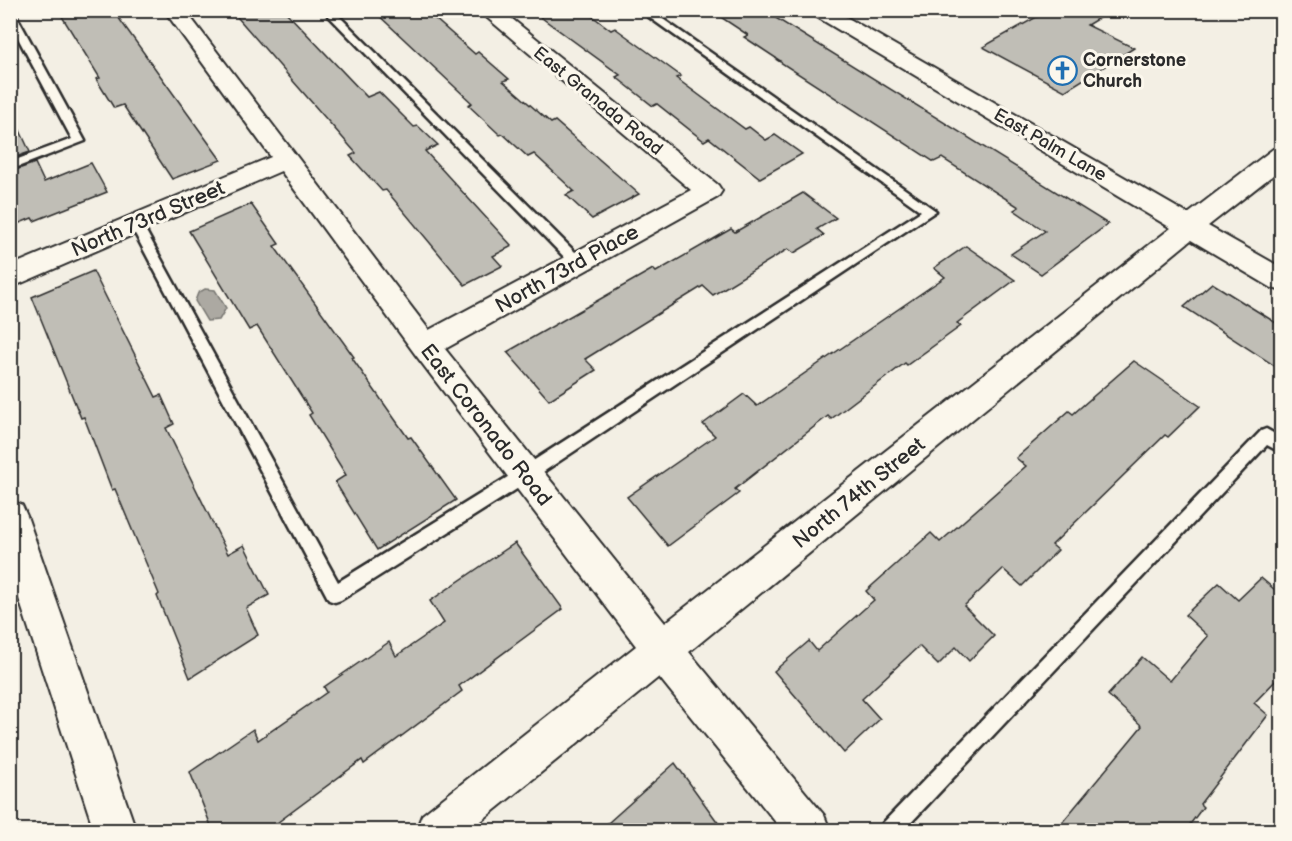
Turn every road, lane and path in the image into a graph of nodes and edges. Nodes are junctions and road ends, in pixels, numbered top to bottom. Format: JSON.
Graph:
{"nodes":[{"id":1,"x":174,"y":10,"type":"edge"},
{"id":2,"x":327,"y":10,"type":"edge"},
{"id":3,"x":488,"y":10,"type":"edge"},
{"id":4,"x":643,"y":10,"type":"edge"},
{"id":5,"x":819,"y":10,"type":"edge"},
{"id":6,"x":10,"y":13,"type":"edge"},
{"id":7,"x":285,"y":160,"type":"junction"},
{"id":8,"x":1279,"y":160,"type":"edge"},
{"id":9,"x":10,"y":166,"type":"edge"},
{"id":10,"x":709,"y":191,"type":"joint"},
{"id":11,"x":136,"y":224,"type":"junction"},
{"id":12,"x":1189,"y":226,"type":"junction"},
{"id":13,"x":578,"y":263,"type":"junction"},
{"id":14,"x":10,"y":278,"type":"edge"},
{"id":15,"x":1281,"y":280,"type":"edge"},
{"id":16,"x":425,"y":346,"type":"junction"},
{"id":17,"x":1281,"y":447,"type":"edge"},
{"id":18,"x":525,"y":475,"type":"junction"},
{"id":19,"x":10,"y":516,"type":"edge"},
{"id":20,"x":663,"y":651,"type":"junction"},
{"id":21,"x":115,"y":831,"type":"edge"},
{"id":22,"x":437,"y":831,"type":"edge"},
{"id":23,"x":809,"y":831,"type":"edge"},
{"id":24,"x":890,"y":831,"type":"edge"}],
"edges":[{"from":1,"to":7,"type":"street","name":"East Coronado Road"},
{"from":2,"to":13,"type":"lane"},
{"from":3,"to":10,"type":"street","name":"East Granada Road"},
{"from":4,"to":18,"type":"lane"},
{"from":5,"to":12,"type":"street","name":"East Palm Lane"},
{"from":6,"to":9,"type":"lane"},
{"from":7,"to":11,"type":"street","name":"North 73rd Street"},
{"from":7,"to":16,"type":"street","name":"East Coronado Road"},
{"from":8,"to":12,"type":"street","name":"North 74th Street"},
{"from":10,"to":13,"type":"street","name":"North 73rd Place"},
{"from":11,"to":14,"type":"street","name":"North 73rd Street"},
{"from":11,"to":18,"type":"lane"},
{"from":12,"to":15,"type":"street","name":"East Palm Lane"},
{"from":12,"to":20,"type":"street","name":"North 74th Street"},
{"from":13,"to":16,"type":"street","name":"North 73rd Place"},
{"from":16,"to":18,"type":"street","name":"East Coronado Road"},
{"from":17,"to":24,"type":"lane"},
{"from":18,"to":20,"type":"street","name":"East Coronado Road"},
{"from":19,"to":21,"type":"street"},
{"from":20,"to":22,"type":"street","name":"North 74th Street"},
{"from":20,"to":23,"type":"street","name":"East Coronado Road"}]}
